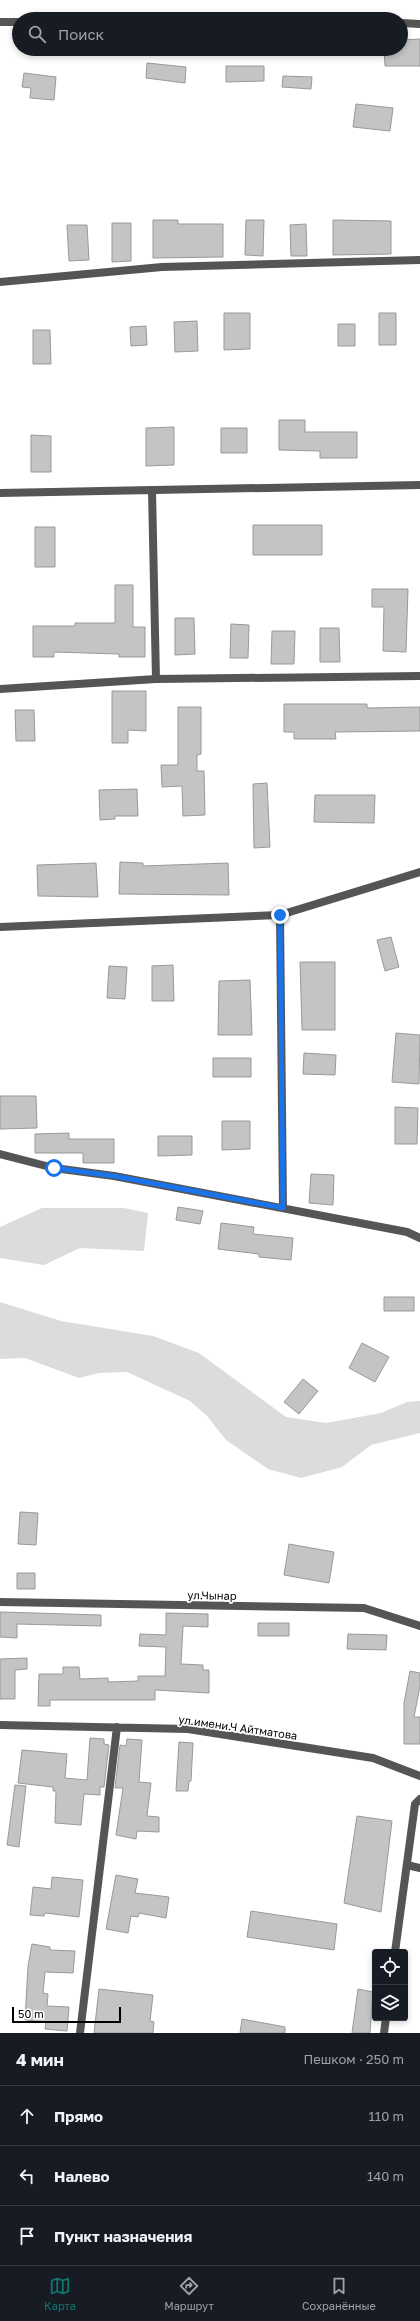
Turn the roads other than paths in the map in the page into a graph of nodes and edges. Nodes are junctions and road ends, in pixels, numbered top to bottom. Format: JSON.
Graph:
{"nodes":[{"id":1,"x":0,"y":22,"type":"edge"},
{"id":2,"x":12,"y":22,"type":"edge"},
{"id":3,"x":408,"y":23,"type":"edge"},
{"id":4,"x":420,"y":24,"type":"edge"},
{"id":5,"x":420,"y":260,"type":"edge"},
{"id":6,"x":0,"y":282,"type":"edge"},
{"id":7,"x":420,"y":485,"type":"edge"},
{"id":8,"x":152,"y":490,"type":"junction"},
{"id":9,"x":0,"y":493,"type":"edge"},
{"id":10,"x":420,"y":676,"type":"edge"},
{"id":11,"x":156,"y":679,"type":"junction"},
{"id":12,"x":0,"y":689,"type":"edge"},
{"id":13,"x":420,"y":872,"type":"edge"},
{"id":14,"x":280,"y":915,"type":"junction"},
{"id":15,"x":0,"y":927,"type":"edge"},
{"id":16,"x":0,"y":1154,"type":"edge"},
{"id":17,"x":283,"y":1208,"type":"junction"},
{"id":18,"x":420,"y":1238,"type":"edge"},
{"id":19,"x":0,"y":1602,"type":"edge"},
{"id":20,"x":420,"y":1626,"type":"edge"},
{"id":21,"x":0,"y":1725,"type":"edge"},
{"id":22,"x":117,"y":1727,"type":"junction"},
{"id":23,"x":420,"y":1776,"type":"edge"},
{"id":24,"x":420,"y":1799,"type":"edge"},
{"id":25,"x":406,"y":1865,"type":"junction"},
{"id":26,"x":420,"y":1868,"type":"edge"},
{"id":27,"x":395,"y":1949,"type":"edge"},
{"id":28,"x":386,"y":2021,"type":"edge"},
{"id":29,"x":80,"y":2033,"type":"edge"},
{"id":30,"x":384,"y":2033,"type":"edge"}],
"edges":[{"from":1,"to":2,"type":"street"},
{"from":3,"to":4,"type":"street"},
{"from":5,"to":6,"type":"street"},
{"from":7,"to":8,"type":"street"},
{"from":8,"to":9,"type":"street"},
{"from":8,"to":11,"type":"street"},
{"from":10,"to":11,"type":"street"},
{"from":11,"to":12,"type":"street"},
{"from":13,"to":14,"type":"street"},
{"from":14,"to":15,"type":"street"},
{"from":14,"to":17,"type":"street"},
{"from":16,"to":17,"type":"street"},
{"from":17,"to":18,"type":"street"},
{"from":19,"to":20,"type":"street","name":"ул.Чынар"},
{"from":21,"to":22,"type":"street","name":"ул.имени.Ч Айтматова"},
{"from":22,"to":23,"type":"street","name":"ул.имени.Ч Айтматова"},
{"from":22,"to":29,"type":"street"},
{"from":24,"to":25,"type":"street"},
{"from":25,"to":26,"type":"street"},
{"from":25,"to":27,"type":"street"},
{"from":28,"to":30,"type":"street"}]}
